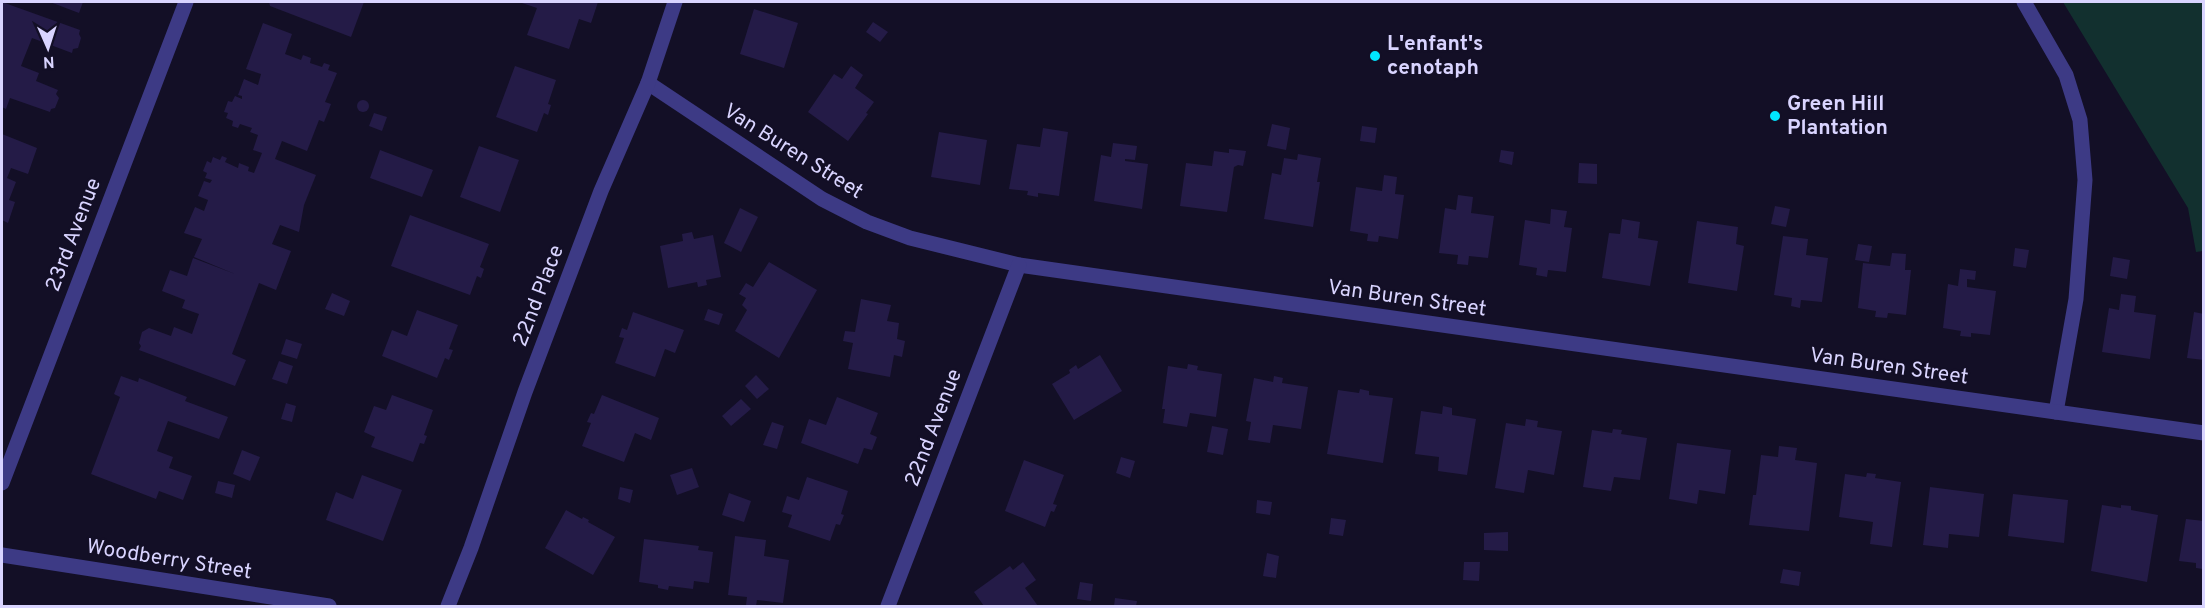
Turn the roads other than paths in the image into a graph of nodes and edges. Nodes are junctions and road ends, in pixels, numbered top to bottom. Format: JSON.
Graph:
{"nodes":[{"id":1,"x":186,"y":2,"type":"edge"},
{"id":2,"x":675,"y":2,"type":"edge"},
{"id":3,"x":2024,"y":2,"type":"edge"},
{"id":4,"x":648,"y":83,"type":"junction"},
{"id":5,"x":1019,"y":265,"type":"junction"},
{"id":6,"x":2056,"y":412,"type":"junction"},
{"id":7,"x":2204,"y":433,"type":"edge"},
{"id":8,"x":2,"y":483,"type":"edge"},
{"id":9,"x":2,"y":555,"type":"edge"},
{"id":10,"x":329,"y":606,"type":"edge"},
{"id":11,"x":448,"y":606,"type":"edge"},
{"id":12,"x":888,"y":606,"type":"edge"}],
"edges":[{"from":1,"to":8,"type":"street","name":"23rd Avenue"},
{"from":2,"to":4,"type":"street","name":"22nd Place"},
{"from":3,"to":6,"type":"street"},
{"from":4,"to":5,"type":"street","name":"Van Buren Street"},
{"from":4,"to":11,"type":"street","name":"22nd Place"},
{"from":5,"to":6,"type":"street","name":"Van Buren Street"},
{"from":5,"to":12,"type":"street","name":"22nd Avenue"},
{"from":6,"to":7,"type":"street","name":"Van Buren Street"},
{"from":9,"to":10,"type":"street","name":"Woodberry Street"}]}
